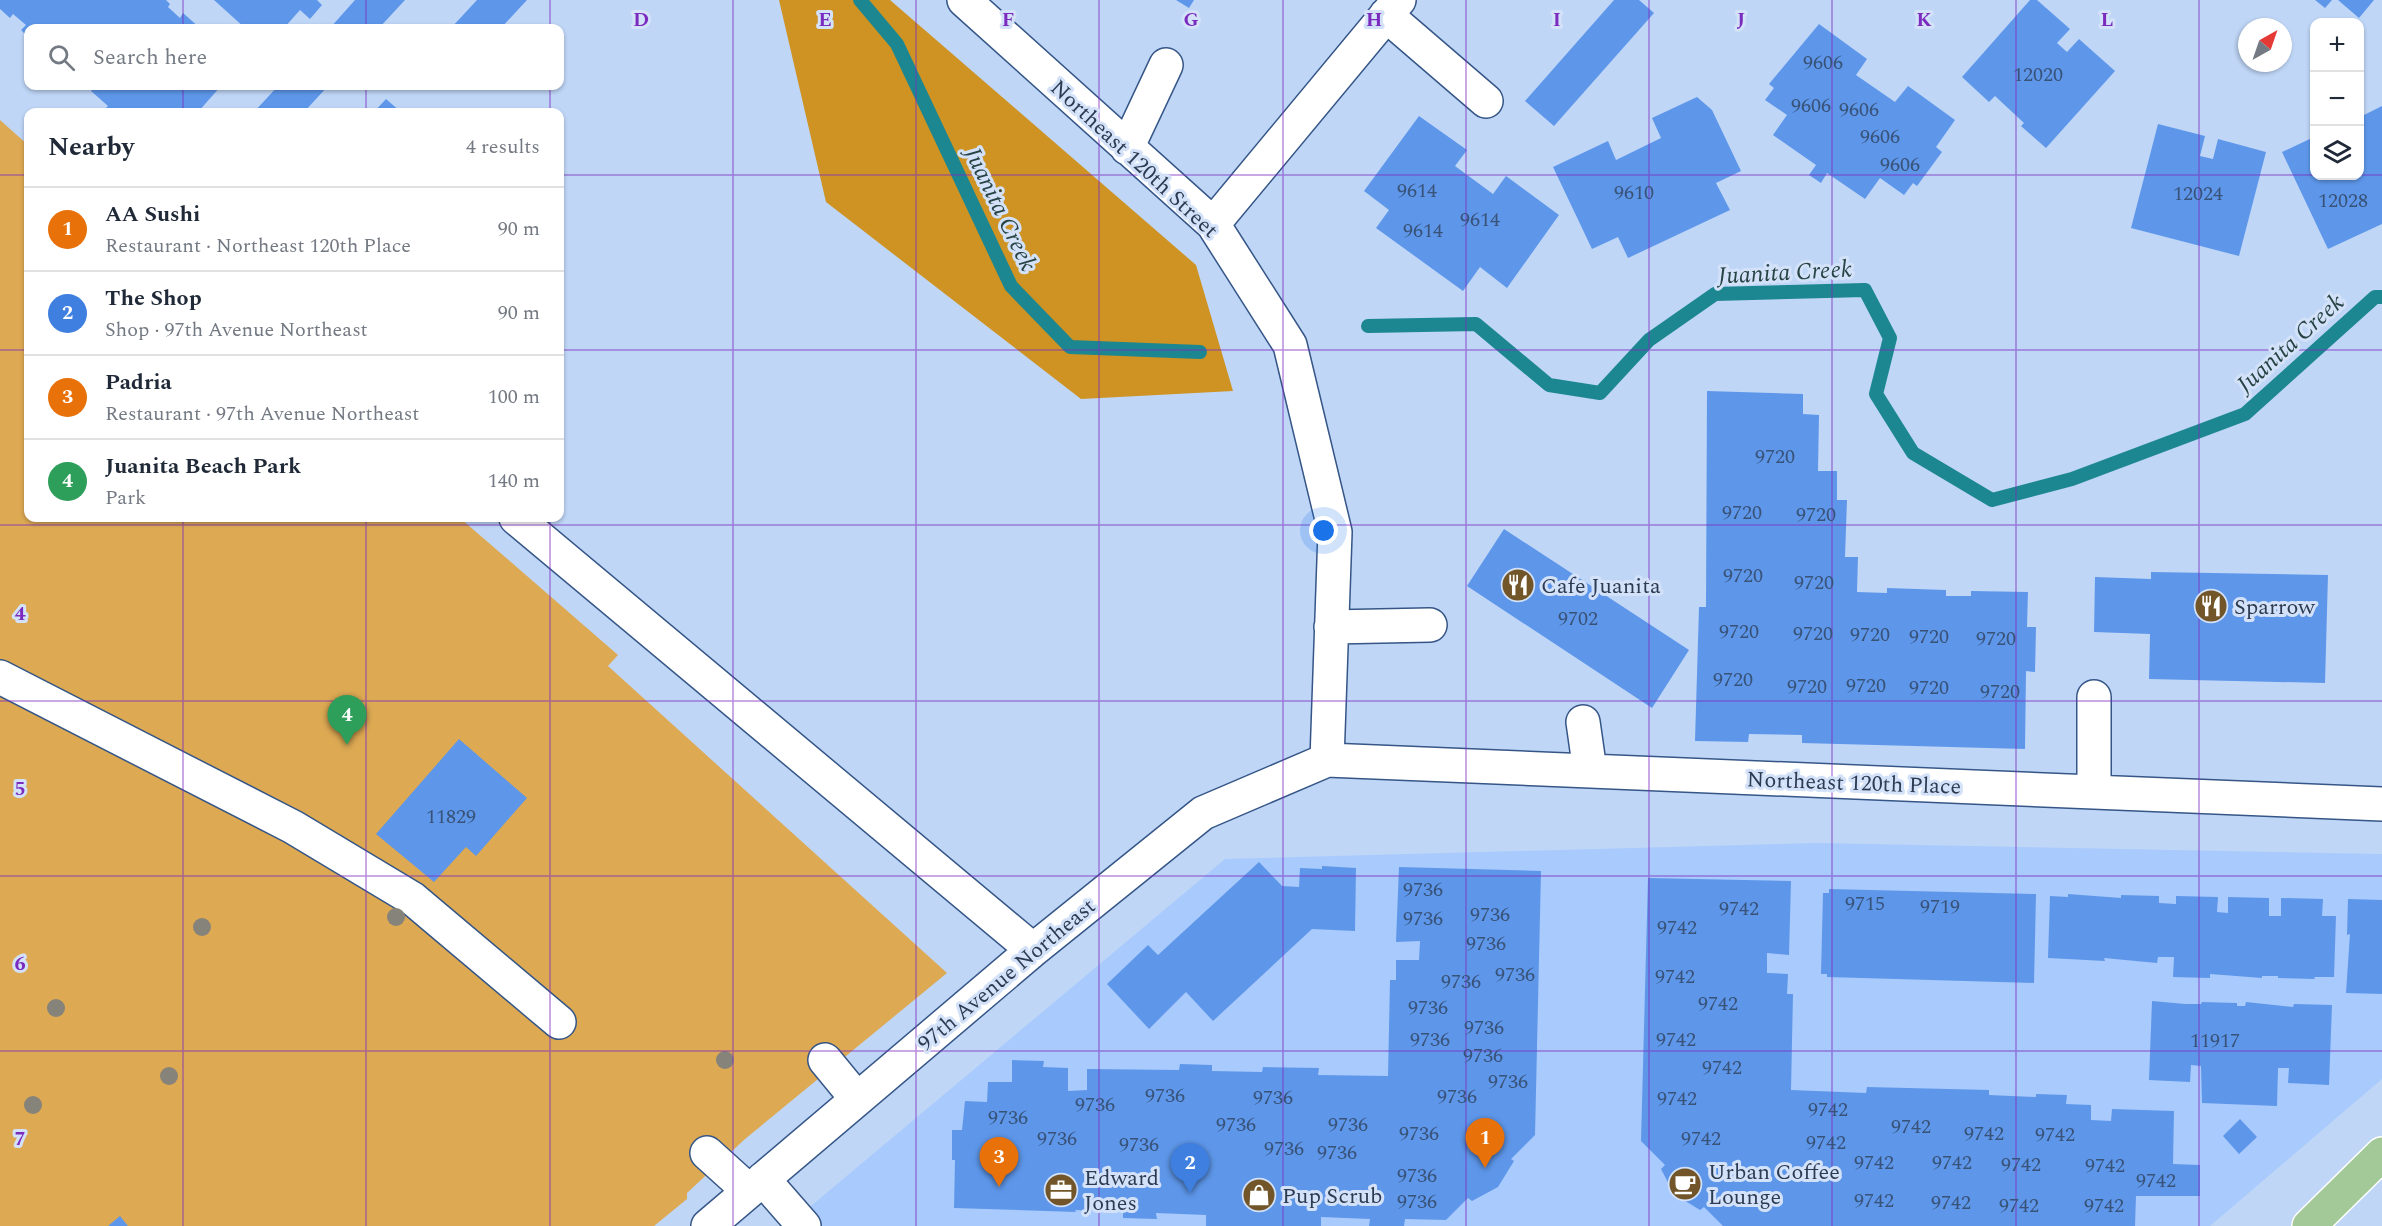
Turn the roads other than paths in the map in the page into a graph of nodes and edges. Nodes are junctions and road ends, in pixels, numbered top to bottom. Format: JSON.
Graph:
{"nodes":[{"id":1,"x":964,"y":0,"type":"edge"},
{"id":2,"x":1393,"y":8,"type":"edge"},
{"id":3,"x":1166,"y":65,"type":"dead end"},
{"id":4,"x":1486,"y":101,"type":"dead end"},
{"id":5,"x":1127,"y":148,"type":"junction"},
{"id":6,"x":1213,"y":224,"type":"junction"},
{"id":7,"x":521,"y":522,"type":"edge"},
{"id":8,"x":1430,"y":625,"type":"dead end"},
{"id":9,"x":1331,"y":627,"type":"junction"},
{"id":10,"x":0,"y":677,"type":"edge"},
{"id":11,"x":2094,"y":697,"type":"dead end"},
{"id":12,"x":1583,"y":722,"type":"dead end"},
{"id":13,"x":1327,"y":760,"type":"junction"},
{"id":14,"x":1590,"y":771,"type":"junction"},
{"id":15,"x":2094,"y":792,"type":"junction"},
{"id":16,"x":2382,"y":804,"type":"edge"},
{"id":17,"x":1033,"y":950,"type":"junction"},
{"id":18,"x":559,"y":1022,"type":"dead end"},
{"id":19,"x":825,"y":1060,"type":"dead end"},
{"id":20,"x":857,"y":1100,"type":"junction"},
{"id":21,"x":707,"y":1154,"type":"dead end"},
{"id":22,"x":2382,"y":1154,"type":"edge"},
{"id":23,"x":756,"y":1185,"type":"junction"},
{"id":24,"x":2320,"y":1222,"type":"edge"},
{"id":25,"x":708,"y":1226,"type":"edge"},
{"id":26,"x":804,"y":1226,"type":"edge"}],
"edges":[{"from":1,"to":5,"type":"street","name":"Northeast 120th Street"},
{"from":2,"to":4,"type":"street"},
{"from":2,"to":6,"type":"street"},
{"from":3,"to":5,"type":"street"},
{"from":5,"to":6,"type":"street","name":"Northeast 120th Street"},
{"from":6,"to":9,"type":"street","name":"Northeast 120th Street"},
{"from":7,"to":17,"type":"street"},
{"from":8,"to":9,"type":"street"},
{"from":9,"to":13,"type":"street","name":"Northeast 120th Street"},
{"from":10,"to":18,"type":"street"},
{"from":11,"to":15,"type":"street"},
{"from":12,"to":14,"type":"street"},
{"from":13,"to":14,"type":"street","name":"Northeast 120th Place"},
{"from":13,"to":17,"type":"street","name":"97th Avenue Northeast"},
{"from":14,"to":15,"type":"street","name":"Northeast 120th Place"},
{"from":15,"to":16,"type":"street","name":"Northeast 120th Place"},
{"from":17,"to":20,"type":"street","name":"97th Avenue Northeast"},
{"from":19,"to":20,"type":"street"},
{"from":20,"to":23,"type":"street","name":"97th Avenue Northeast"},
{"from":21,"to":23,"type":"street"},
{"from":22,"to":24,"type":"main road"},
{"from":23,"to":25,"type":"street","name":"97th Avenue Northeast"},
{"from":23,"to":26,"type":"street"}]}
